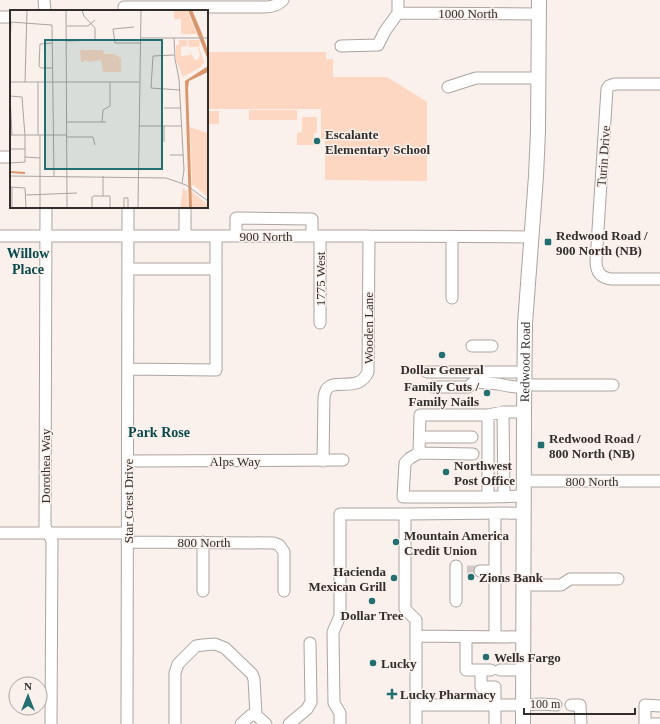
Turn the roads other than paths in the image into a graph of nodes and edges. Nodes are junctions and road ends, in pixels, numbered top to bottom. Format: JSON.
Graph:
{"nodes":[{"id":1,"x":44,"y":0,"type":"edge"},
{"id":2,"x":398,"y":0,"type":"edge"},
{"id":3,"x":282,"y":1,"type":"edge"},
{"id":4,"x":124,"y":6,"type":"edge"},
{"id":5,"x":539,"y":7,"type":"edge"},
{"id":6,"x":45,"y":10,"type":"edge"},
{"id":7,"x":398,"y":13,"type":"junction"},
{"id":8,"x":10,"y":17,"type":"edge"},
{"id":9,"x":0,"y":18,"type":"edge"},
{"id":10,"x":341,"y":46,"type":"dead end"},
{"id":11,"x":538,"y":78,"type":"junction"},
{"id":12,"x":660,"y":84,"type":"edge"},
{"id":13,"x":448,"y":87,"type":"dead end"},
{"id":14,"x":10,"y":157,"type":"edge"},
{"id":15,"x":0,"y":158,"type":"edge"},
{"id":16,"x":46,"y":208,"type":"edge"},
{"id":17,"x":128,"y":208,"type":"edge"},
{"id":18,"x":185,"y":208,"type":"edge"},
{"id":19,"x":0,"y":236,"type":"edge"},
{"id":20,"x":47,"y":236,"type":"junction"},
{"id":21,"x":129,"y":236,"type":"junction"},
{"id":22,"x":185,"y":236,"type":"junction"},
{"id":23,"x":216,"y":236,"type":"junction"},
{"id":24,"x":236,"y":236,"type":"junction"},
{"id":25,"x":316,"y":236,"type":"junction"},
{"id":26,"x":369,"y":236,"type":"junction"},
{"id":27,"x":452,"y":237,"type":"junction"},
{"id":28,"x":532,"y":237,"type":"junction"},
{"id":29,"x":129,"y":269,"type":"junction"},
{"id":30,"x":216,"y":269,"type":"junction"},
{"id":31,"x":660,"y":279,"type":"edge"},
{"id":32,"x":452,"y":298,"type":"dead end"},
{"id":33,"x":320,"y":323,"type":"dead end"},
{"id":34,"x":472,"y":346,"type":"dead end"},
{"id":35,"x":492,"y":346,"type":"dead end"},
{"id":36,"x":128,"y":369,"type":"junction"},
{"id":37,"x":427,"y":372,"type":"dead end"},
{"id":38,"x":524,"y":381,"type":"junction"},
{"id":39,"x":613,"y":385,"type":"dead end"},
{"id":40,"x":433,"y":387,"type":"dead end"},
{"id":41,"x":503,"y":412,"type":"junction"},
{"id":42,"x":524,"y":412,"type":"junction"},
{"id":43,"x":488,"y":414,"type":"junction"},
{"id":44,"x":420,"y":437,"type":"junction"},
{"id":45,"x":472,"y":437,"type":"dead end"},
{"id":46,"x":419,"y":453,"type":"junction"},
{"id":47,"x":473,"y":454,"type":"dead end"},
{"id":48,"x":324,"y":460,"type":"junction"},
{"id":49,"x":343,"y":460,"type":"dead end"},
{"id":50,"x":128,"y":461,"type":"junction"},
{"id":51,"x":524,"y":481,"type":"junction"},
{"id":52,"x":660,"y":481,"type":"edge"},
{"id":53,"x":524,"y":496,"type":"junction"},
{"id":54,"x":488,"y":497,"type":"junction"},
{"id":55,"x":504,"y":497,"type":"junction"},
{"id":56,"x":524,"y":513,"type":"junction"},
{"id":57,"x":405,"y":514,"type":"junction"},
{"id":58,"x":495,"y":514,"type":"junction"},
{"id":59,"x":0,"y":533,"type":"edge"},
{"id":60,"x":48,"y":533,"type":"junction"},
{"id":61,"x":127,"y":538,"type":"junction"},
{"id":62,"x":204,"y":542,"type":"junction"},
{"id":63,"x":459,"y":569,"type":"dead end"},
{"id":64,"x":480,"y":571,"type":"tunnel mouth"},
{"id":65,"x":495,"y":571,"type":"junction"},
{"id":66,"x":618,"y":579,"type":"dead end"},
{"id":67,"x":524,"y":585,"type":"junction"},
{"id":68,"x":204,"y":591,"type":"dead end"},
{"id":69,"x":284,"y":591,"type":"dead end"},
{"id":70,"x":456,"y":601,"type":"dead end"},
{"id":71,"x":416,"y":636,"type":"junction"},
{"id":72,"x":466,"y":637,"type":"junction"},
{"id":73,"x":495,"y":637,"type":"junction"},
{"id":74,"x":523,"y":637,"type":"junction"},
{"id":75,"x":310,"y":643,"type":"dead end"},
{"id":76,"x":491,"y":670,"type":"junction"},
{"id":77,"x":523,"y":670,"type":"junction"},
{"id":78,"x":416,"y":705,"type":"junction"},
{"id":79,"x":495,"y":705,"type":"junction"},
{"id":80,"x":523,"y":705,"type":"junction"},
{"id":81,"x":556,"y":705,"type":"dead end"},
{"id":82,"x":571,"y":705,"type":"dead end"},
{"id":83,"x":660,"y":706,"type":"edge"},
{"id":84,"x":256,"y":715,"type":"junction"},
{"id":85,"x":51,"y":724,"type":"edge"},
{"id":86,"x":127,"y":724,"type":"edge"},
{"id":87,"x":175,"y":724,"type":"edge"},
{"id":88,"x":241,"y":724,"type":"edge"},
{"id":89,"x":266,"y":724,"type":"edge"},
{"id":90,"x":289,"y":724,"type":"edge"},
{"id":91,"x":340,"y":724,"type":"edge"},
{"id":92,"x":416,"y":724,"type":"edge"},
{"id":93,"x":495,"y":724,"type":"edge"},
{"id":94,"x":523,"y":724,"type":"edge"},
{"id":95,"x":580,"y":724,"type":"edge"},
{"id":96,"x":660,"y":724,"type":"edge"}],
"edges":[{"from":1,"to":6,"type":"street"},
{"from":2,"to":7,"type":"street"},
{"from":3,"to":4,"type":"street"},
{"from":5,"to":7,"type":"street","name":"1000 North"},
{"from":5,"to":11,"type":"main road","name":"Redwood Road"},
{"from":7,"to":10,"type":"street"},
{"from":8,"to":9,"type":"street"},
{"from":11,"to":13,"type":"street"},
{"from":11,"to":28,"type":"main road","name":"Redwood Road"},
{"from":12,"to":31,"type":"street","name":"Turin Drive"},
{"from":14,"to":15,"type":"street"},
{"from":16,"to":20,"type":"street","name":"Dorothea Way"},
{"from":17,"to":21,"type":"street","name":"Star Crest Drive"},
{"from":18,"to":22,"type":"street"},
{"from":19,"to":20,"type":"street","name":"900 North"},
{"from":20,"to":21,"type":"street","name":"900 North"},
{"from":20,"to":60,"type":"street","name":"Dorothea Way"},
{"from":21,"to":22,"type":"street","name":"900 North"},
{"from":21,"to":29,"type":"street","name":"Star Crest Drive"},
{"from":22,"to":23,"type":"street","name":"900 North"},
{"from":23,"to":24,"type":"street","name":"900 North"},
{"from":23,"to":30,"type":"street"},
{"from":24,"to":25,"type":"street","name":"900 North"},
{"from":24,"to":25,"type":"street","name":"1775 West"},
{"from":25,"to":26,"type":"street","name":"900 North"},
{"from":25,"to":33,"type":"street","name":"1775 West"},
{"from":26,"to":27,"type":"street","name":"900 North"},
{"from":26,"to":48,"type":"street","name":"Wooden Lane"},
{"from":27,"to":28,"type":"street","name":"900 North"},
{"from":27,"to":32,"type":"street"},
{"from":28,"to":38,"type":"main road","name":"Redwood Road"},
{"from":29,"to":30,"type":"street"},
{"from":29,"to":36,"type":"street","name":"Star Crest Drive"},
{"from":30,"to":36,"type":"street"},
{"from":34,"to":35,"type":"street"},
{"from":36,"to":50,"type":"street","name":"Star Crest Drive"},
{"from":37,"to":38,"type":"street"},
{"from":38,"to":39,"type":"street"},
{"from":38,"to":40,"type":"street"},
{"from":38,"to":42,"type":"main road","name":"Redwood Road"},
{"from":41,"to":42,"type":"street"},
{"from":41,"to":43,"type":"street"},
{"from":41,"to":55,"type":"street"},
{"from":42,"to":51,"type":"main road","name":"Redwood Road"},
{"from":43,"to":44,"type":"street"},
{"from":43,"to":54,"type":"street"},
{"from":44,"to":45,"type":"street"},
{"from":44,"to":46,"type":"street"},
{"from":46,"to":47,"type":"street"},
{"from":46,"to":54,"type":"street"},
{"from":48,"to":49,"type":"street","name":"Alps Way"},
{"from":48,"to":50,"type":"street","name":"Alps Way"},
{"from":50,"to":61,"type":"street","name":"Star Crest Drive"},
{"from":51,"to":52,"type":"street","name":"800 North"},
{"from":51,"to":53,"type":"main road","name":"Redwood Road"},
{"from":53,"to":55,"type":"street"},
{"from":53,"to":56,"type":"main road","name":"Redwood Road"},
{"from":54,"to":55,"type":"street"},
{"from":56,"to":58,"type":"street"},
{"from":56,"to":67,"type":"main road","name":"Redwood Road"},
{"from":57,"to":58,"type":"street"},
{"from":57,"to":71,"type":"street"},
{"from":57,"to":91,"type":"street"},
{"from":58,"to":65,"type":"street"},
{"from":59,"to":60,"type":"street","name":"800 North"},
{"from":60,"to":61,"type":"street","name":"800 North"},
{"from":60,"to":85,"type":"street","name":"Dorothea Way"},
{"from":61,"to":62,"type":"street","name":"800 North"},
{"from":61,"to":86,"type":"street","name":"Star Crest Drive"},
{"from":62,"to":68,"type":"street"},
{"from":62,"to":69,"type":"street","name":"800 North"},
{"from":63,"to":70,"type":"street"},
{"from":64,"to":65,"type":"street"},
{"from":65,"to":73,"type":"street"},
{"from":66,"to":67,"type":"street"},
{"from":67,"to":74,"type":"main road","name":"Redwood Road"},
{"from":71,"to":72,"type":"street"},
{"from":71,"to":78,"type":"street"},
{"from":72,"to":73,"type":"street"},
{"from":72,"to":76,"type":"street"},
{"from":73,"to":74,"type":"street"},
{"from":74,"to":77,"type":"main road","name":"Redwood Road"},
{"from":75,"to":90,"type":"street"},
{"from":76,"to":77,"type":"street"},
{"from":76,"to":79,"type":"street"},
{"from":77,"to":80,"type":"main road","name":"Redwood Road"},
{"from":78,"to":79,"type":"street"},
{"from":78,"to":92,"type":"street"},
{"from":79,"to":80,"type":"street"},
{"from":79,"to":93,"type":"street"},
{"from":80,"to":81,"type":"street"},
{"from":80,"to":94,"type":"main road","name":"Redwood Road"},
{"from":82,"to":95,"type":"street"},
{"from":83,"to":96,"type":"street"},
{"from":84,"to":87,"type":"street"},
{"from":84,"to":88,"type":"street"},
{"from":84,"to":89,"type":"street"}]}
